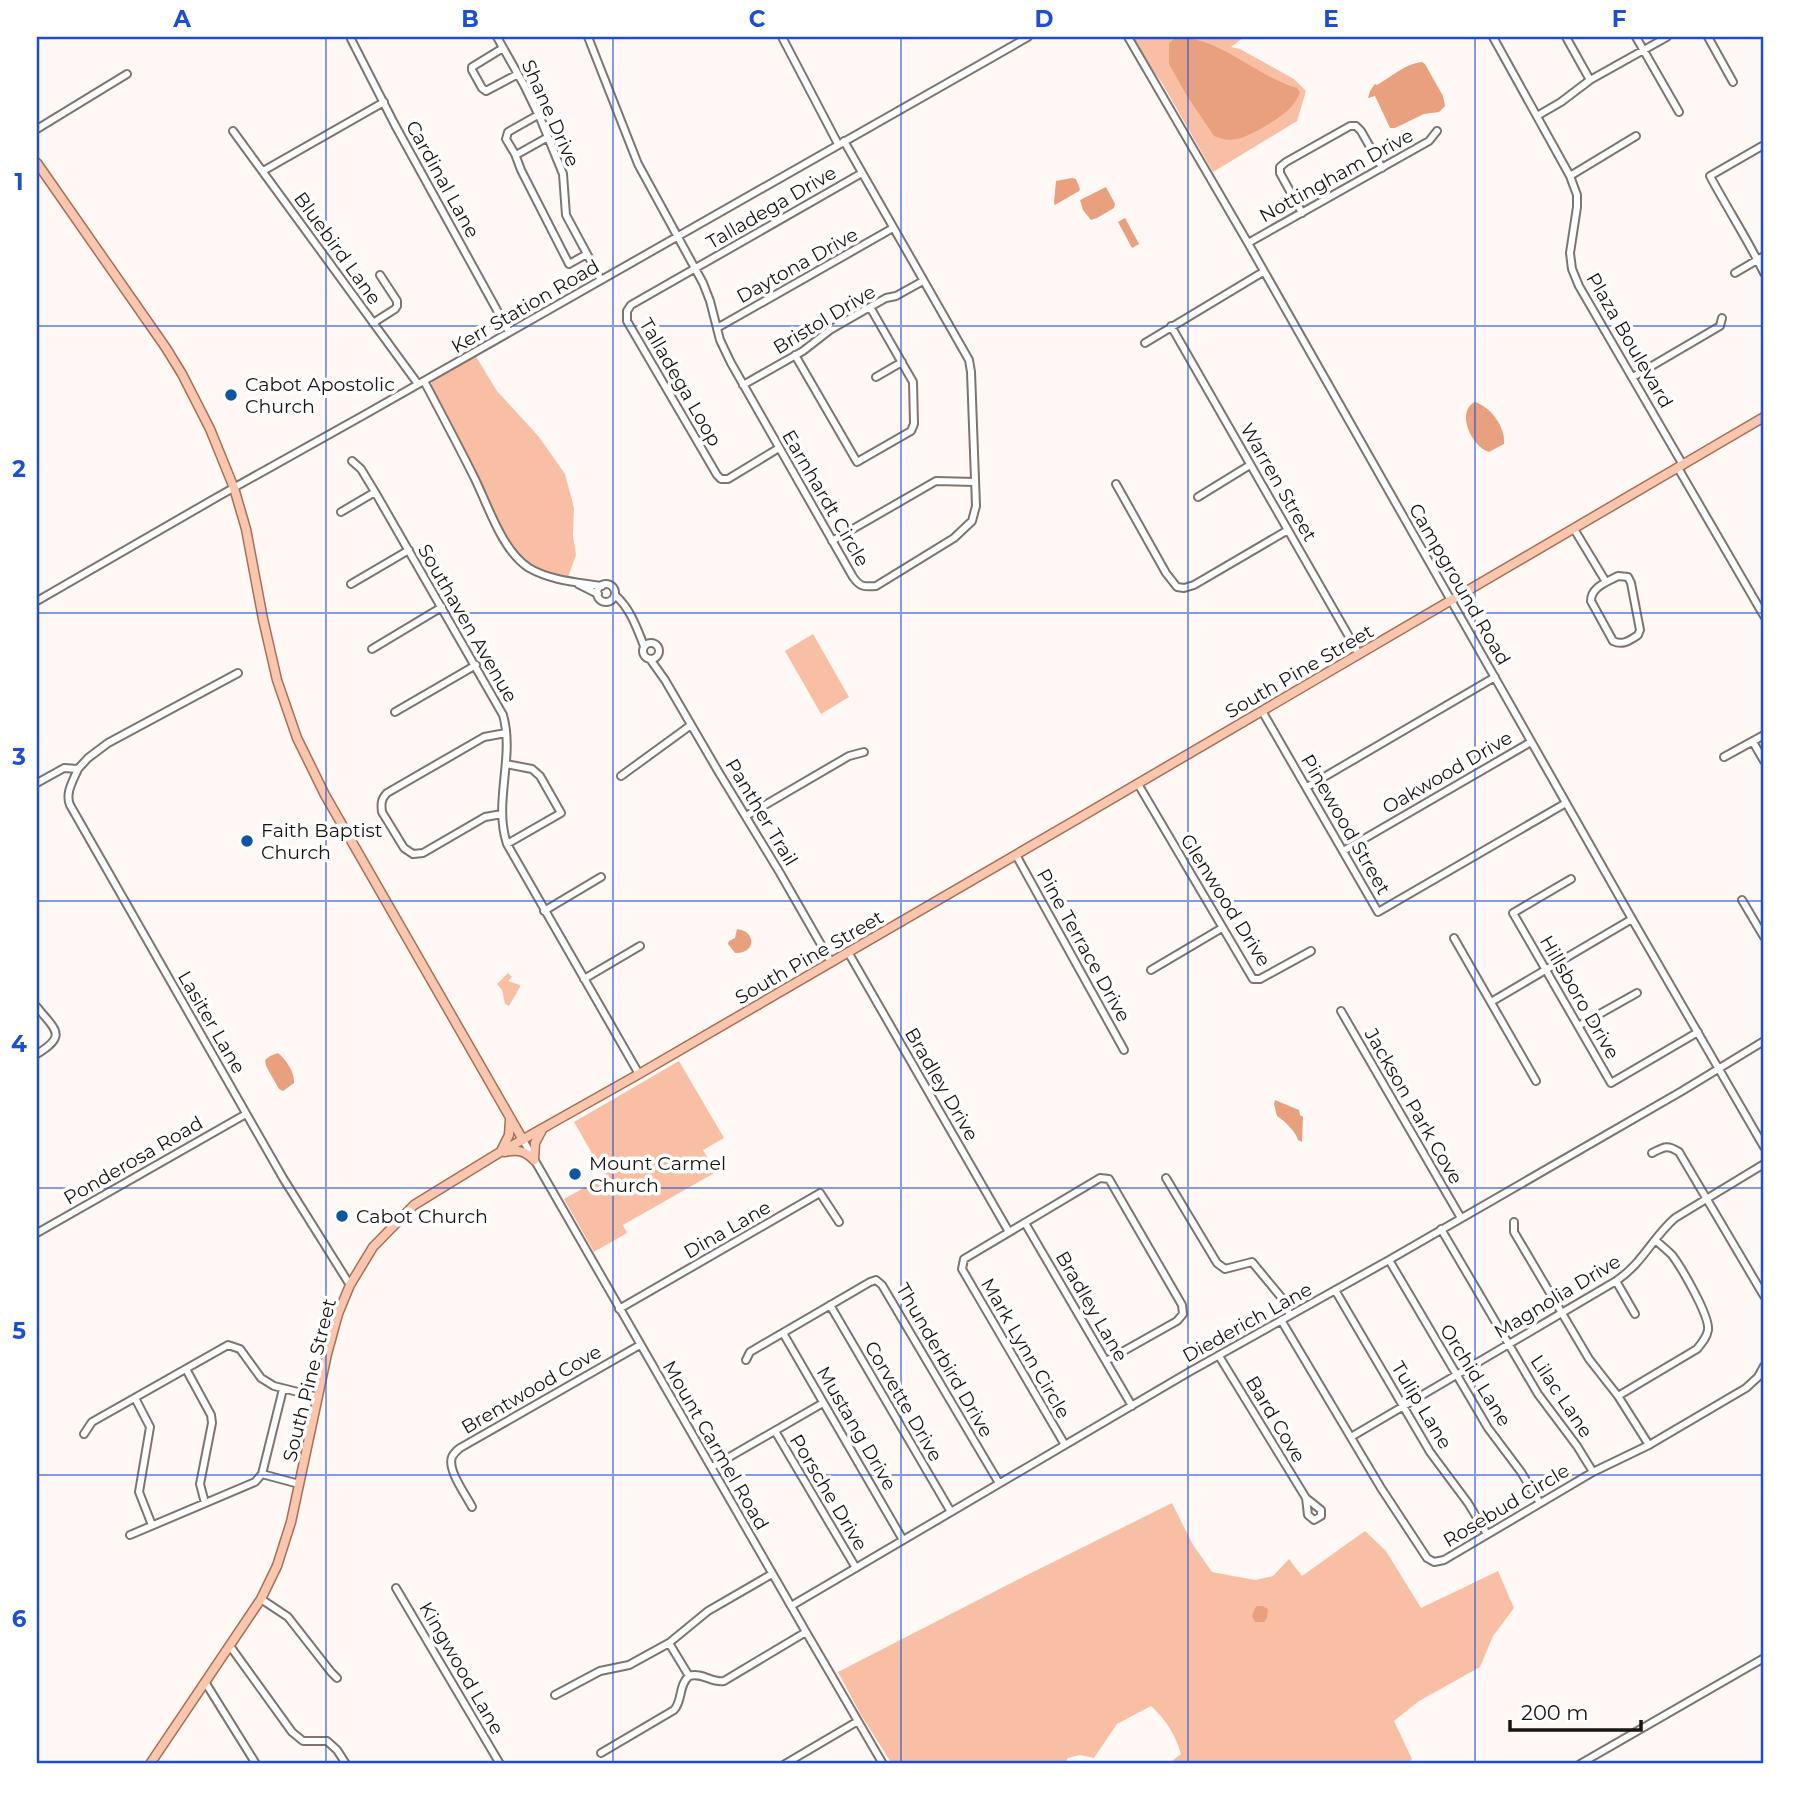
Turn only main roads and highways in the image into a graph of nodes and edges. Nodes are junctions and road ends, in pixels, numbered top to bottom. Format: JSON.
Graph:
{"nodes":[{"id":1,"x":37,"y":163,"type":"edge"},
{"id":2,"x":1764,"y":417,"type":"edge"},
{"id":3,"x":510,"y":1118,"type":"junction"},
{"id":4,"x":542,"y":1130,"type":"junction"},
{"id":5,"x":523,"y":1140,"type":"junction"},
{"id":6,"x":499,"y":1153,"type":"junction"},
{"id":7,"x":150,"y":1764,"type":"edge"}],
"edges":[{"from":1,"to":3,"type":"main road"},
{"from":2,"to":4,"type":"main road","name":"South Pine Street"},
{"from":3,"to":4,"type":"main road"},
{"from":3,"to":5,"type":"main road"},
{"from":3,"to":6,"type":"main road"},
{"from":4,"to":5,"type":"main road","name":"South Pine Street"},
{"from":4,"to":6,"type":"main road"},
{"from":5,"to":6,"type":"main road","name":"South Pine Street"},
{"from":6,"to":7,"type":"main road","name":"South Pine Street"}]}
